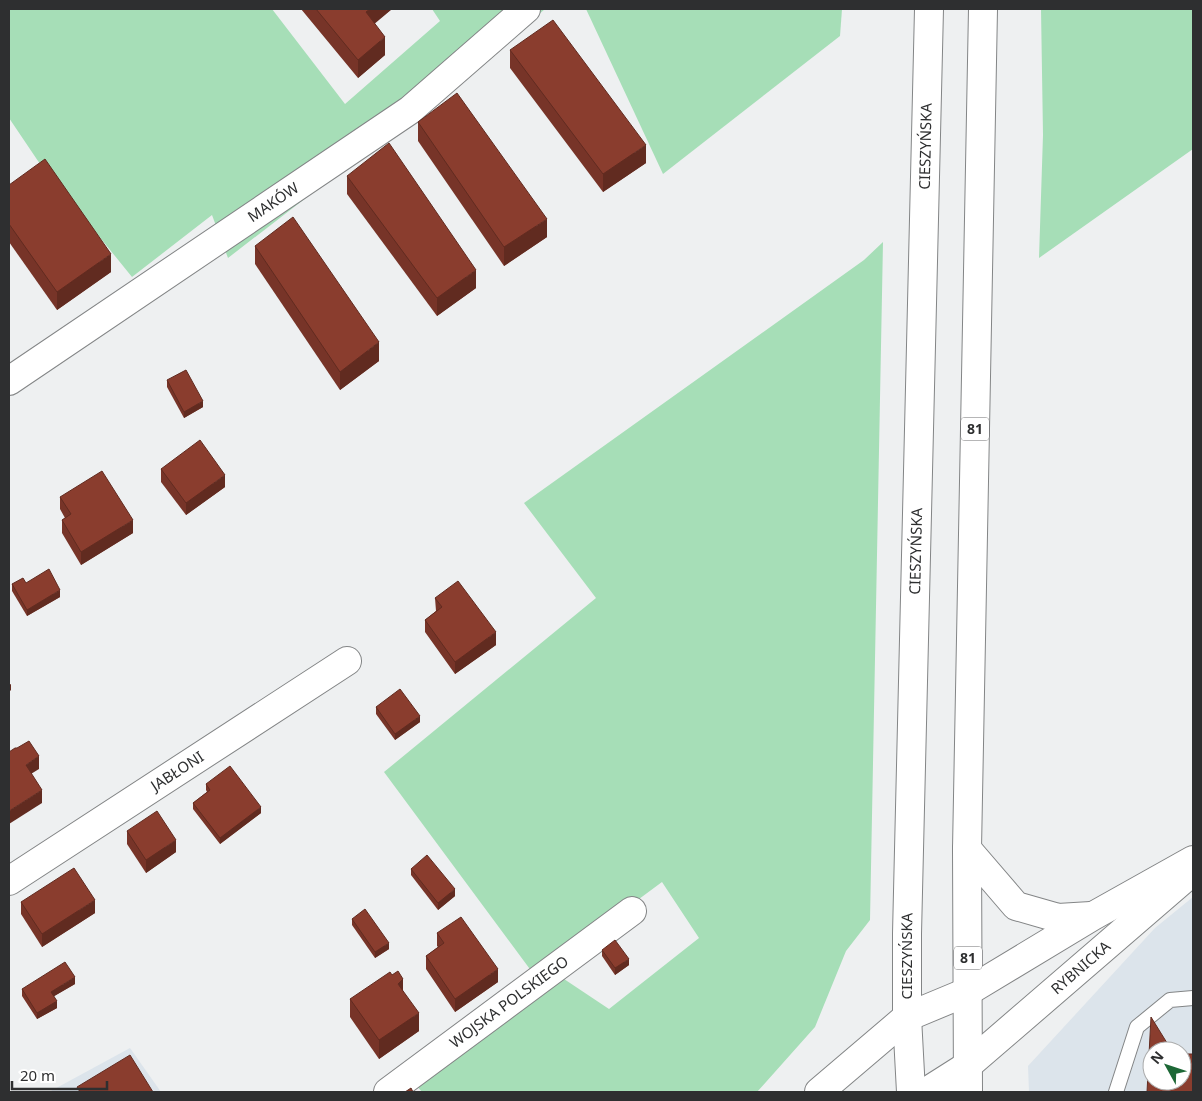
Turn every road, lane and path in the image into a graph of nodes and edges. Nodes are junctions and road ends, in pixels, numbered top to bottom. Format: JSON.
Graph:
{"nodes":[{"id":1,"x":526,"y":9,"type":"edge"},
{"id":2,"x":929,"y":9,"type":"edge"},
{"id":3,"x":983,"y":9,"type":"edge"},
{"id":4,"x":9,"y":381,"type":"edge"},
{"id":5,"x":347,"y":661,"type":"dead end"},
{"id":6,"x":967,"y":849,"type":"junction"},
{"id":7,"x":1193,"y":860,"type":"edge"},
{"id":8,"x":1193,"y":870,"type":"edge"},
{"id":9,"x":9,"y":881,"type":"edge"},
{"id":10,"x":632,"y":911,"type":"dead end"},
{"id":11,"x":1093,"y":916,"type":"junction"},
{"id":12,"x":967,"y":992,"type":"junction"},
{"id":13,"x":1193,"y":998,"type":"edge"},
{"id":14,"x":907,"y":1017,"type":"junction"},
{"id":15,"x":968,"y":1079,"type":"edge"},
{"id":16,"x":388,"y":1092,"type":"edge"},
{"id":17,"x":819,"y":1092,"type":"edge"},
{"id":18,"x":911,"y":1092,"type":"edge"},
{"id":19,"x":926,"y":1092,"type":"edge"},
{"id":20,"x":1116,"y":1092,"type":"edge"}],
"edges":[{"from":1,"to":4,"type":"street","name":"MAKÓW"},
{"from":2,"to":14,"type":"street","name":"CIESZYŃSKA"},
{"from":3,"to":6,"type":"street","number":"81"},
{"from":5,"to":9,"type":"street","name":"JABŁONI"},
{"from":6,"to":11,"type":"street"},
{"from":6,"to":12,"type":"street","number":"81"},
{"from":7,"to":11,"type":"street"},
{"from":8,"to":15,"type":"street","name":"RYBNICKA"},
{"from":10,"to":16,"type":"street","name":"WOJSKA POLSKIEGO"},
{"from":11,"to":12,"type":"street"},
{"from":12,"to":14,"type":"street"},
{"from":12,"to":15,"type":"street","number":"81"},
{"from":13,"to":20,"type":"lane"},
{"from":14,"to":17,"type":"street"},
{"from":14,"to":18,"type":"street","name":"CIESZYŃSKA"},
{"from":15,"to":19,"type":"street"}]}
